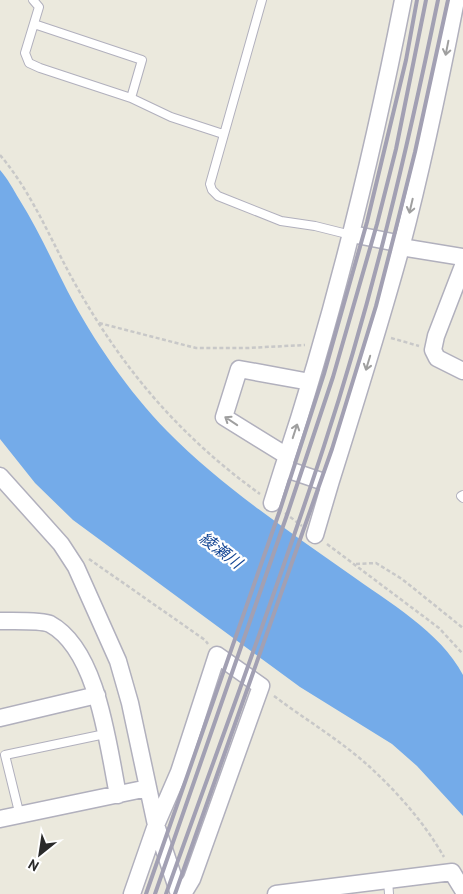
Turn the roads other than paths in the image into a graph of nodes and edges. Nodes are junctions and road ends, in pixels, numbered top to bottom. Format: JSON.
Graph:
{"nodes":[{"id":1,"x":262,"y":0,"type":"edge"},
{"id":2,"x":403,"y":0,"type":"edge"},
{"id":3,"x":456,"y":0,"type":"edge"},
{"id":4,"x":37,"y":1,"type":"edge"},
{"id":5,"x":34,"y":24,"type":"junction"},
{"id":6,"x":131,"y":98,"type":"junction"},
{"id":7,"x":223,"y":134,"type":"junction"},
{"id":8,"x":352,"y":234,"type":"junction"},
{"id":9,"x":401,"y":245,"type":"junction"},
{"id":10,"x":463,"y":256,"type":"edge"},
{"id":11,"x":463,"y":266,"type":"edge"},
{"id":12,"x":463,"y":371,"type":"edge"},
{"id":13,"x":310,"y":382,"type":"junction"},
{"id":14,"x":285,"y":462,"type":"junction"},
{"id":15,"x":0,"y":476,"type":"edge"},
{"id":16,"x":330,"y":484,"type":"junction"},
{"id":17,"x":272,"y":503,"type":"dead end"},
{"id":18,"x":314,"y":535,"type":"dead end"},
{"id":19,"x":0,"y":621,"type":"edge"},
{"id":20,"x":97,"y":695,"type":"junction"},
{"id":21,"x":0,"y":718,"type":"edge"},
{"id":22,"x":105,"y":734,"type":"junction"},
{"id":23,"x":148,"y":788,"type":"junction"},
{"id":24,"x":118,"y":795,"type":"junction"},
{"id":25,"x":20,"y":816,"type":"junction"},
{"id":26,"x":0,"y":819,"type":"edge"},
{"id":27,"x":156,"y":825,"type":"junction"},
{"id":28,"x":389,"y":887,"type":"edge"},
{"id":29,"x":463,"y":890,"type":"edge"},
{"id":30,"x":132,"y":894,"type":"edge"},
{"id":31,"x":181,"y":894,"type":"edge"},
{"id":32,"x":276,"y":894,"type":"edge"}],
"edges":[{"from":1,"to":7,"type":"lane"},
{"from":2,"to":8,"type":"street"},
{"from":3,"to":9,"type":"street","one_way":true},
{"from":4,"to":5,"type":"lane"},
{"from":5,"to":6,"type":"lane"},
{"from":5,"to":6,"type":"lane"},
{"from":6,"to":7,"type":"lane"},
{"from":7,"to":8,"type":"lane"},
{"from":8,"to":9,"type":"street"},
{"from":8,"to":13,"type":"street"},
{"from":9,"to":10,"type":"street"},
{"from":9,"to":16,"type":"street","one_way":true},
{"from":11,"to":12,"type":"street"},
{"from":14,"to":13,"type":"street","one_way":true},
{"from":14,"to":13,"type":"street","one_way":true},
{"from":14,"to":16,"type":"street"},
{"from":14,"to":17,"type":"street"},
{"from":15,"to":23,"type":"street"},
{"from":16,"to":18,"type":"street"},
{"from":19,"to":20,"type":"street"},
{"from":20,"to":21,"type":"street"},
{"from":20,"to":22,"type":"street"},
{"from":22,"to":24,"type":"street"},
{"from":22,"to":25,"type":"lane"},
{"from":23,"to":24,"type":"street"},
{"from":23,"to":27,"type":"street"},
{"from":24,"to":25,"type":"street"},
{"from":25,"to":26,"type":"street"},
{"from":27,"to":30,"type":"street"},
{"from":27,"to":31,"type":"street"},
{"from":27,"to":31,"type":"street"},
{"from":28,"to":29,"type":"street"},
{"from":28,"to":32,"type":"street"}]}
